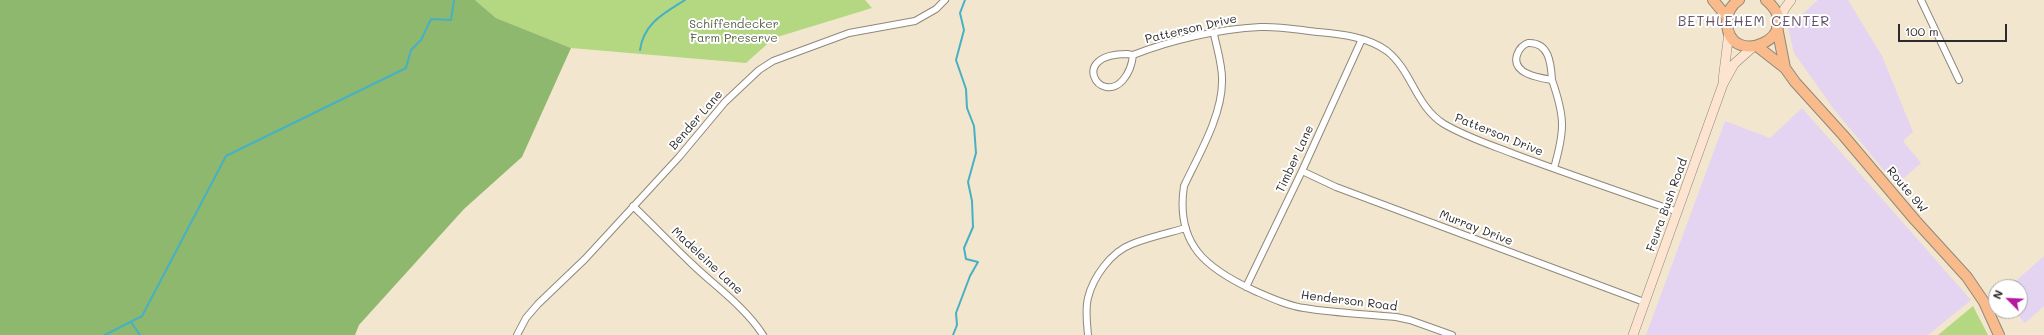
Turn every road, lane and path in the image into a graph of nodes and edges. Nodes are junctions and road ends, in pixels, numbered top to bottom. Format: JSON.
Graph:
{"nodes":[{"id":1,"x":945,"y":0,"type":"edge"},
{"id":2,"x":1713,"y":0,"type":"edge"},
{"id":3,"x":1739,"y":0,"type":"edge"},
{"id":4,"x":1766,"y":0,"type":"edge"},
{"id":5,"x":1791,"y":0,"type":"edge"},
{"id":6,"x":1921,"y":0,"type":"edge"},
{"id":7,"x":1727,"y":17,"type":"junction"},
{"id":8,"x":1777,"y":25,"type":"junction"},
{"id":9,"x":1729,"y":32,"type":"junction"},
{"id":10,"x":1214,"y":34,"type":"junction"},
{"id":11,"x":1362,"y":39,"type":"junction"},
{"id":12,"x":1756,"y":47,"type":"junction"},
{"id":13,"x":1133,"y":55,"type":"junction"},
{"id":14,"x":1785,"y":68,"type":"junction"},
{"id":15,"x":1552,"y":80,"type":"junction"},
{"id":16,"x":1959,"y":80,"type":"dead end"},
{"id":17,"x":1723,"y":84,"type":"junction"},
{"id":18,"x":1554,"y":168,"type":"junction"},
{"id":19,"x":1302,"y":171,"type":"junction"},
{"id":20,"x":633,"y":206,"type":"junction"},
{"id":21,"x":1678,"y":212,"type":"junction"},
{"id":22,"x":1186,"y":228,"type":"junction"},
{"id":23,"x":1246,"y":287,"type":"junction"},
{"id":24,"x":1644,"y":302,"type":"junction"},
{"id":25,"x":517,"y":335,"type":"edge"},
{"id":26,"x":763,"y":335,"type":"edge"},
{"id":27,"x":1088,"y":335,"type":"edge"},
{"id":28,"x":1452,"y":335,"type":"edge"},
{"id":29,"x":1633,"y":335,"type":"edge"},
{"id":30,"x":1999,"y":335,"type":"edge"}],
"edges":[{"from":1,"to":20,"type":"street","name":"Bender Lane"},
{"from":2,"to":7,"type":"main road"},
{"from":3,"to":7,"type":"main road"},
{"from":4,"to":8,"type":"main road","name":"Route 9W"},
{"from":5,"to":8,"type":"main road"},
{"from":6,"to":16,"type":"street"},
{"from":7,"to":9,"type":"main road"},
{"from":8,"to":12,"type":"main road"},
{"from":8,"to":14,"type":"main road","name":"Route 9W"},
{"from":9,"to":12,"type":"main road","name":"Route 9W"},
{"from":9,"to":17,"type":"main road","name":"Feura Bush Road"},
{"from":10,"to":11,"type":"street","name":"Patterson Drive"},
{"from":10,"to":13,"type":"street","name":"Patterson Drive"},
{"from":10,"to":22,"type":"street","name":"Henderson Road"},
{"from":11,"to":18,"type":"street","name":"Patterson Drive"},
{"from":11,"to":19,"type":"street","name":"Timber Lane"},
{"from":12,"to":14,"type":"main road","name":"Route 9W"},
{"from":12,"to":17,"type":"main road","name":"Feura Bush Road"},
{"from":13,"to":13,"type":"street","name":"Patterson Drive"},
{"from":14,"to":30,"type":"main road","name":"Route 9W"},
{"from":15,"to":15,"type":"street"},
{"from":15,"to":18,"type":"street"},
{"from":17,"to":21,"type":"main road","name":"Feura Bush Road"},
{"from":18,"to":21,"type":"street","name":"Patterson Drive"},
{"from":19,"to":23,"type":"street","name":"Timber Lane"},
{"from":19,"to":24,"type":"street","name":"Murray Drive"},
{"from":20,"to":25,"type":"street","name":"Bender Lane"},
{"from":20,"to":26,"type":"street","name":"Madeleine Lane"},
{"from":21,"to":24,"type":"main road","name":"Feura Bush Road"},
{"from":22,"to":23,"type":"street","name":"Henderson Road"},
{"from":22,"to":27,"type":"street"},
{"from":23,"to":28,"type":"street","name":"Henderson Road"},
{"from":24,"to":29,"type":"main road","name":"Feura Bush Road"}]}
